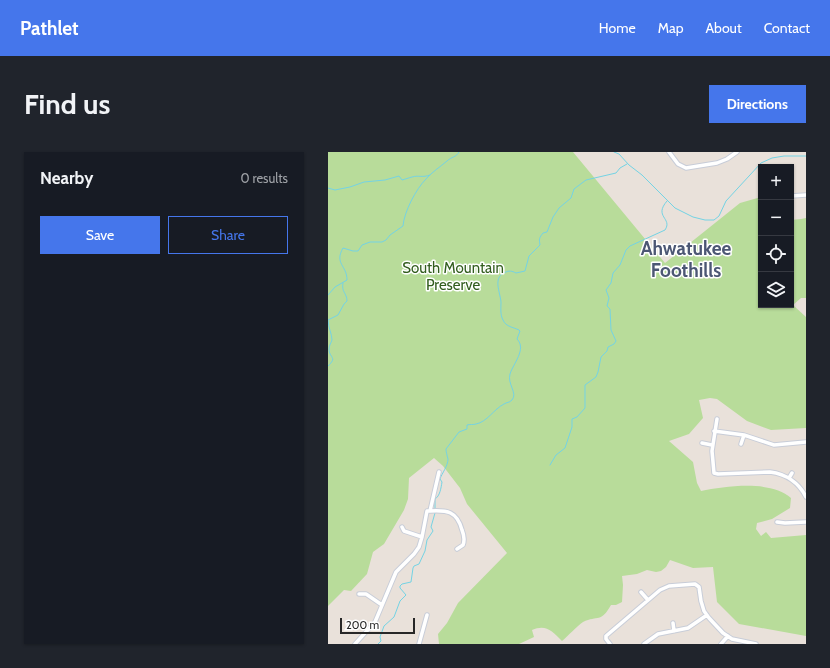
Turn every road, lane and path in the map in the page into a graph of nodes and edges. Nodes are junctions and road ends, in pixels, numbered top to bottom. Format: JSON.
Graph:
{"nodes":[{"id":1,"x":669,"y":152,"type":"edge"},
{"id":2,"x":737,"y":152,"type":"edge"},
{"id":3,"x":806,"y":195,"type":"edge"},
{"id":4,"x":794,"y":196,"type":"edge"},
{"id":5,"x":716,"y":420,"type":"dead end"},
{"id":6,"x":714,"y":431,"type":"junction"},
{"id":7,"x":744,"y":435,"type":"junction"},
{"id":8,"x":806,"y":442,"type":"edge"},
{"id":9,"x":702,"y":443,"type":"dead end"},
{"id":10,"x":741,"y":444,"type":"dead end"},
{"id":11,"x":712,"y":445,"type":"junction"},
{"id":12,"x":439,"y":472,"type":"dead end"},
{"id":13,"x":792,"y":473,"type":"dead end"},
{"id":14,"x":790,"y":478,"type":"junction"},
{"id":15,"x":806,"y":497,"type":"edge"},
{"id":16,"x":430,"y":511,"type":"junction"},
{"id":17,"x":777,"y":522,"type":"dead end"},
{"id":18,"x":806,"y":522,"type":"edge"},
{"id":19,"x":402,"y":527,"type":"dead end"},
{"id":20,"x":422,"y":537,"type":"junction"},
{"id":21,"x":458,"y":549,"type":"dead end"},
{"id":22,"x":642,"y":592,"type":"dead end"},
{"id":23,"x":359,"y":594,"type":"dead end"},
{"id":24,"x":648,"y":600,"type":"junction"},
{"id":25,"x":382,"y":605,"type":"junction"},
{"id":26,"x":427,"y":615,"type":"dead end"},
{"id":27,"x":707,"y":616,"type":"junction"},
{"id":28,"x":673,"y":623,"type":"dead end"},
{"id":29,"x":674,"y":631,"type":"junction"},
{"id":30,"x":728,"y":636,"type":"junction"},
{"id":31,"x":355,"y":644,"type":"edge"},
{"id":32,"x":419,"y":644,"type":"edge"},
{"id":33,"x":610,"y":644,"type":"edge"},
{"id":34,"x":644,"y":644,"type":"edge"},
{"id":35,"x":721,"y":644,"type":"edge"},
{"id":36,"x":756,"y":644,"type":"edge"}],
"edges":[{"from":1,"to":2,"type":"street"},
{"from":3,"to":4,"type":"street"},
{"from":5,"to":6,"type":"street"},
{"from":6,"to":7,"type":"street"},
{"from":6,"to":11,"type":"street"},
{"from":7,"to":8,"type":"street"},
{"from":7,"to":10,"type":"street"},
{"from":9,"to":11,"type":"street"},
{"from":11,"to":14,"type":"street"},
{"from":12,"to":16,"type":"street"},
{"from":13,"to":14,"type":"street"},
{"from":14,"to":15,"type":"street"},
{"from":16,"to":20,"type":"street"},
{"from":16,"to":21,"type":"street"},
{"from":17,"to":18,"type":"street"},
{"from":19,"to":20,"type":"street"},
{"from":20,"to":25,"type":"street"},
{"from":22,"to":24,"type":"street"},
{"from":23,"to":25,"type":"street"},
{"from":24,"to":27,"type":"street"},
{"from":24,"to":33,"type":"street"},
{"from":25,"to":31,"type":"street"},
{"from":26,"to":32,"type":"street"},
{"from":27,"to":29,"type":"street"},
{"from":27,"to":30,"type":"street"},
{"from":28,"to":29,"type":"street"},
{"from":29,"to":34,"type":"street"},
{"from":30,"to":35,"type":"street"},
{"from":30,"to":36,"type":"street"}]}
